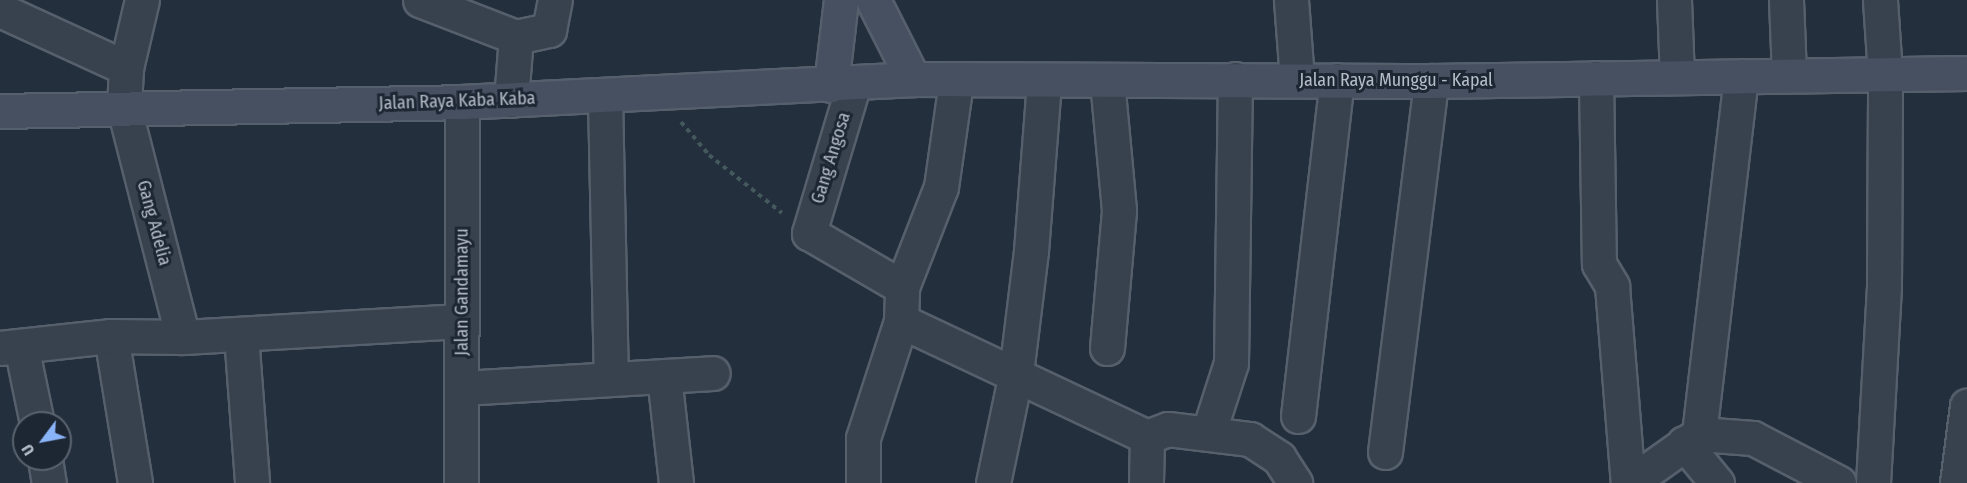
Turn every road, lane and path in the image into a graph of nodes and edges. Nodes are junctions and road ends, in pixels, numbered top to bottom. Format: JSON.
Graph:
{"nodes":[{"id":1,"x":142,"y":0,"type":"edge"},
{"id":2,"x":420,"y":0,"type":"edge"},
{"id":3,"x":555,"y":0,"type":"edge"},
{"id":4,"x":841,"y":0,"type":"edge"},
{"id":5,"x":873,"y":0,"type":"edge"},
{"id":6,"x":1291,"y":0,"type":"edge"},
{"id":7,"x":1674,"y":0,"type":"edge"},
{"id":8,"x":1786,"y":0,"type":"edge"},
{"id":9,"x":1880,"y":0,"type":"edge"},
{"id":10,"x":0,"y":10,"type":"edge"},
{"id":11,"x":516,"y":37,"type":"junction"},
{"id":12,"x":126,"y":68,"type":"junction"},
{"id":13,"x":1967,"y":73,"type":"edge"},
{"id":14,"x":1885,"y":74,"type":"junction"},
{"id":15,"x":1789,"y":75,"type":"junction"},
{"id":16,"x":1742,"y":76,"type":"junction"},
{"id":17,"x":1677,"y":77,"type":"junction"},
{"id":18,"x":1596,"y":78,"type":"junction"},
{"id":19,"x":913,"y":79,"type":"junction"},
{"id":20,"x":1235,"y":80,"type":"junction"},
{"id":21,"x":1297,"y":80,"type":"junction"},
{"id":22,"x":1337,"y":80,"type":"junction"},
{"id":23,"x":956,"y":81,"type":"junction"},
{"id":24,"x":1107,"y":81,"type":"junction"},
{"id":25,"x":1431,"y":81,"type":"junction"},
{"id":26,"x":1044,"y":82,"type":"junction"},
{"id":27,"x":842,"y":84,"type":"junction"},
{"id":28,"x":658,"y":94,"type":"junction"},
{"id":29,"x":605,"y":97,"type":"junction"},
{"id":30,"x":511,"y":100,"type":"junction"},
{"id":31,"x":462,"y":102,"type":"junction"},
{"id":32,"x":124,"y":108,"type":"junction"},
{"id":33,"x":0,"y":111,"type":"edge"},
{"id":34,"x":809,"y":233,"type":"junction"},
{"id":35,"x":902,"y":303,"type":"junction"},
{"id":36,"x":462,"y":321,"type":"junction"},
{"id":37,"x":241,"y":335,"type":"junction"},
{"id":38,"x":111,"y":336,"type":"junction"},
{"id":39,"x":183,"y":338,"type":"junction"},
{"id":40,"x":11,"y":347,"type":"edge"},
{"id":41,"x":1107,"y":348,"type":"dead end"},
{"id":42,"x":713,"y":373,"type":"dead end"},
{"id":43,"x":1016,"y":373,"type":"junction"},
{"id":44,"x":664,"y":376,"type":"junction"},
{"id":45,"x":611,"y":379,"type":"junction"},
{"id":46,"x":462,"y":388,"type":"junction"},
{"id":47,"x":1967,"y":406,"type":"edge"},
{"id":48,"x":34,"y":411,"type":"edge"},
{"id":49,"x":1298,"y":416,"type":"dead end"},
{"id":50,"x":1213,"y":420,"type":"junction"},
{"id":51,"x":1147,"y":437,"type":"junction"},
{"id":52,"x":1692,"y":438,"type":"junction"},
{"id":53,"x":1385,"y":452,"type":"dead end"},
{"id":54,"x":135,"y":483,"type":"edge"},
{"id":55,"x":252,"y":483,"type":"edge"},
{"id":56,"x":460,"y":483,"type":"edge"},
{"id":57,"x":676,"y":483,"type":"edge"},
{"id":58,"x":863,"y":483,"type":"edge"},
{"id":59,"x":993,"y":483,"type":"edge"},
{"id":60,"x":1146,"y":483,"type":"edge"},
{"id":61,"x":1294,"y":483,"type":"edge"},
{"id":62,"x":1629,"y":483,"type":"edge"},
{"id":63,"x":1717,"y":483,"type":"edge"},
{"id":64,"x":1839,"y":483,"type":"edge"},
{"id":65,"x":1873,"y":483,"type":"edge"},
{"id":66,"x":1957,"y":483,"type":"edge"}],
"edges":[{"from":1,"to":12,"type":"street","name":"Gang Adelia"},
{"from":2,"to":11,"type":"street"},
{"from":3,"to":11,"type":"street"},
{"from":4,"to":27,"type":"street"},
{"from":5,"to":19,"type":"street"},
{"from":6,"to":21,"type":"street"},
{"from":7,"to":17,"type":"street"},
{"from":8,"to":15,"type":"street"},
{"from":9,"to":14,"type":"street"},
{"from":10,"to":12,"type":"street"},
{"from":11,"to":30,"type":"street"},
{"from":12,"to":32,"type":"street","name":"Gang Adelia"},
{"from":13,"to":14,"type":"street","name":"Jalan Raya Munggu - Kapal"},
{"from":14,"to":15,"type":"street","name":"Jalan Raya Munggu - Kapal"},
{"from":14,"to":65,"type":"street"},
{"from":15,"to":16,"type":"street","name":"Jalan Raya Munggu - Kapal"},
{"from":16,"to":17,"type":"street","name":"Jalan Raya Munggu - Kapal"},
{"from":16,"to":52,"type":"street"},
{"from":17,"to":18,"type":"street","name":"Jalan Raya Munggu - Kapal"},
{"from":18,"to":25,"type":"street","name":"Jalan Raya Munggu - Kapal"},
{"from":18,"to":62,"type":"street"},
{"from":19,"to":23,"type":"street","name":"Jalan Raya Munggu - Kapal"},
{"from":19,"to":27,"type":"street","name":"Jalan Raya Kaba Kaba"},
{"from":20,"to":21,"type":"street","name":"Jalan Raya Munggu - Kapal"},
{"from":20,"to":24,"type":"street","name":"Jalan Raya Munggu - Kapal"},
{"from":20,"to":50,"type":"street"},
{"from":21,"to":22,"type":"street","name":"Jalan Raya Munggu - Kapal"},
{"from":22,"to":25,"type":"street","name":"Jalan Raya Munggu - Kapal"},
{"from":22,"to":49,"type":"street"},
{"from":23,"to":26,"type":"street","name":"Jalan Raya Munggu - Kapal"},
{"from":23,"to":35,"type":"street"},
{"from":24,"to":26,"type":"street","name":"Jalan Raya Munggu - Kapal"},
{"from":24,"to":41,"type":"street"},
{"from":25,"to":53,"type":"street"},
{"from":26,"to":43,"type":"street"},
{"from":27,"to":28,"type":"street","name":"Jalan Raya Kaba Kaba"},
{"from":27,"to":34,"type":"street","name":"Gang Angosa"},
{"from":28,"to":29,"type":"street","name":"Jalan Raya Kaba Kaba"},
{"from":28,"to":34,"type":"path"},
{"from":29,"to":30,"type":"street","name":"Jalan Raya Kaba Kaba"},
{"from":29,"to":45,"type":"street"},
{"from":30,"to":31,"type":"street","name":"Jalan Raya Kaba Kaba"},
{"from":31,"to":32,"type":"street","name":"Jalan Raya Kaba Kaba"},
{"from":31,"to":36,"type":"street","name":"Jalan Gandamayu"},
{"from":32,"to":33,"type":"street","name":"Jalan Raya Kaba Kaba"},
{"from":32,"to":39,"type":"street","name":"Gang Adelia"},
{"from":34,"to":35,"type":"street"},
{"from":35,"to":43,"type":"street"},
{"from":35,"to":58,"type":"street"},
{"from":36,"to":37,"type":"street"},
{"from":36,"to":46,"type":"street","name":"Jalan Gandamayu"},
{"from":37,"to":39,"type":"street"},
{"from":37,"to":55,"type":"street"},
{"from":38,"to":39,"type":"street"},
{"from":38,"to":40,"type":"street"},
{"from":38,"to":54,"type":"street"},
{"from":40,"to":48,"type":"street"},
{"from":42,"to":44,"type":"street"},
{"from":43,"to":51,"type":"street"},
{"from":43,"to":59,"type":"street"},
{"from":44,"to":45,"type":"street"},
{"from":44,"to":57,"type":"street"},
{"from":45,"to":46,"type":"street"},
{"from":46,"to":56,"type":"street","name":"Jalan Gandamayu"},
{"from":47,"to":66,"type":"street"},
{"from":50,"to":51,"type":"street"},
{"from":50,"to":61,"type":"street"},
{"from":51,"to":60,"type":"street"},
{"from":52,"to":62,"type":"street"},
{"from":52,"to":63,"type":"street"},
{"from":52,"to":64,"type":"street"}]}
